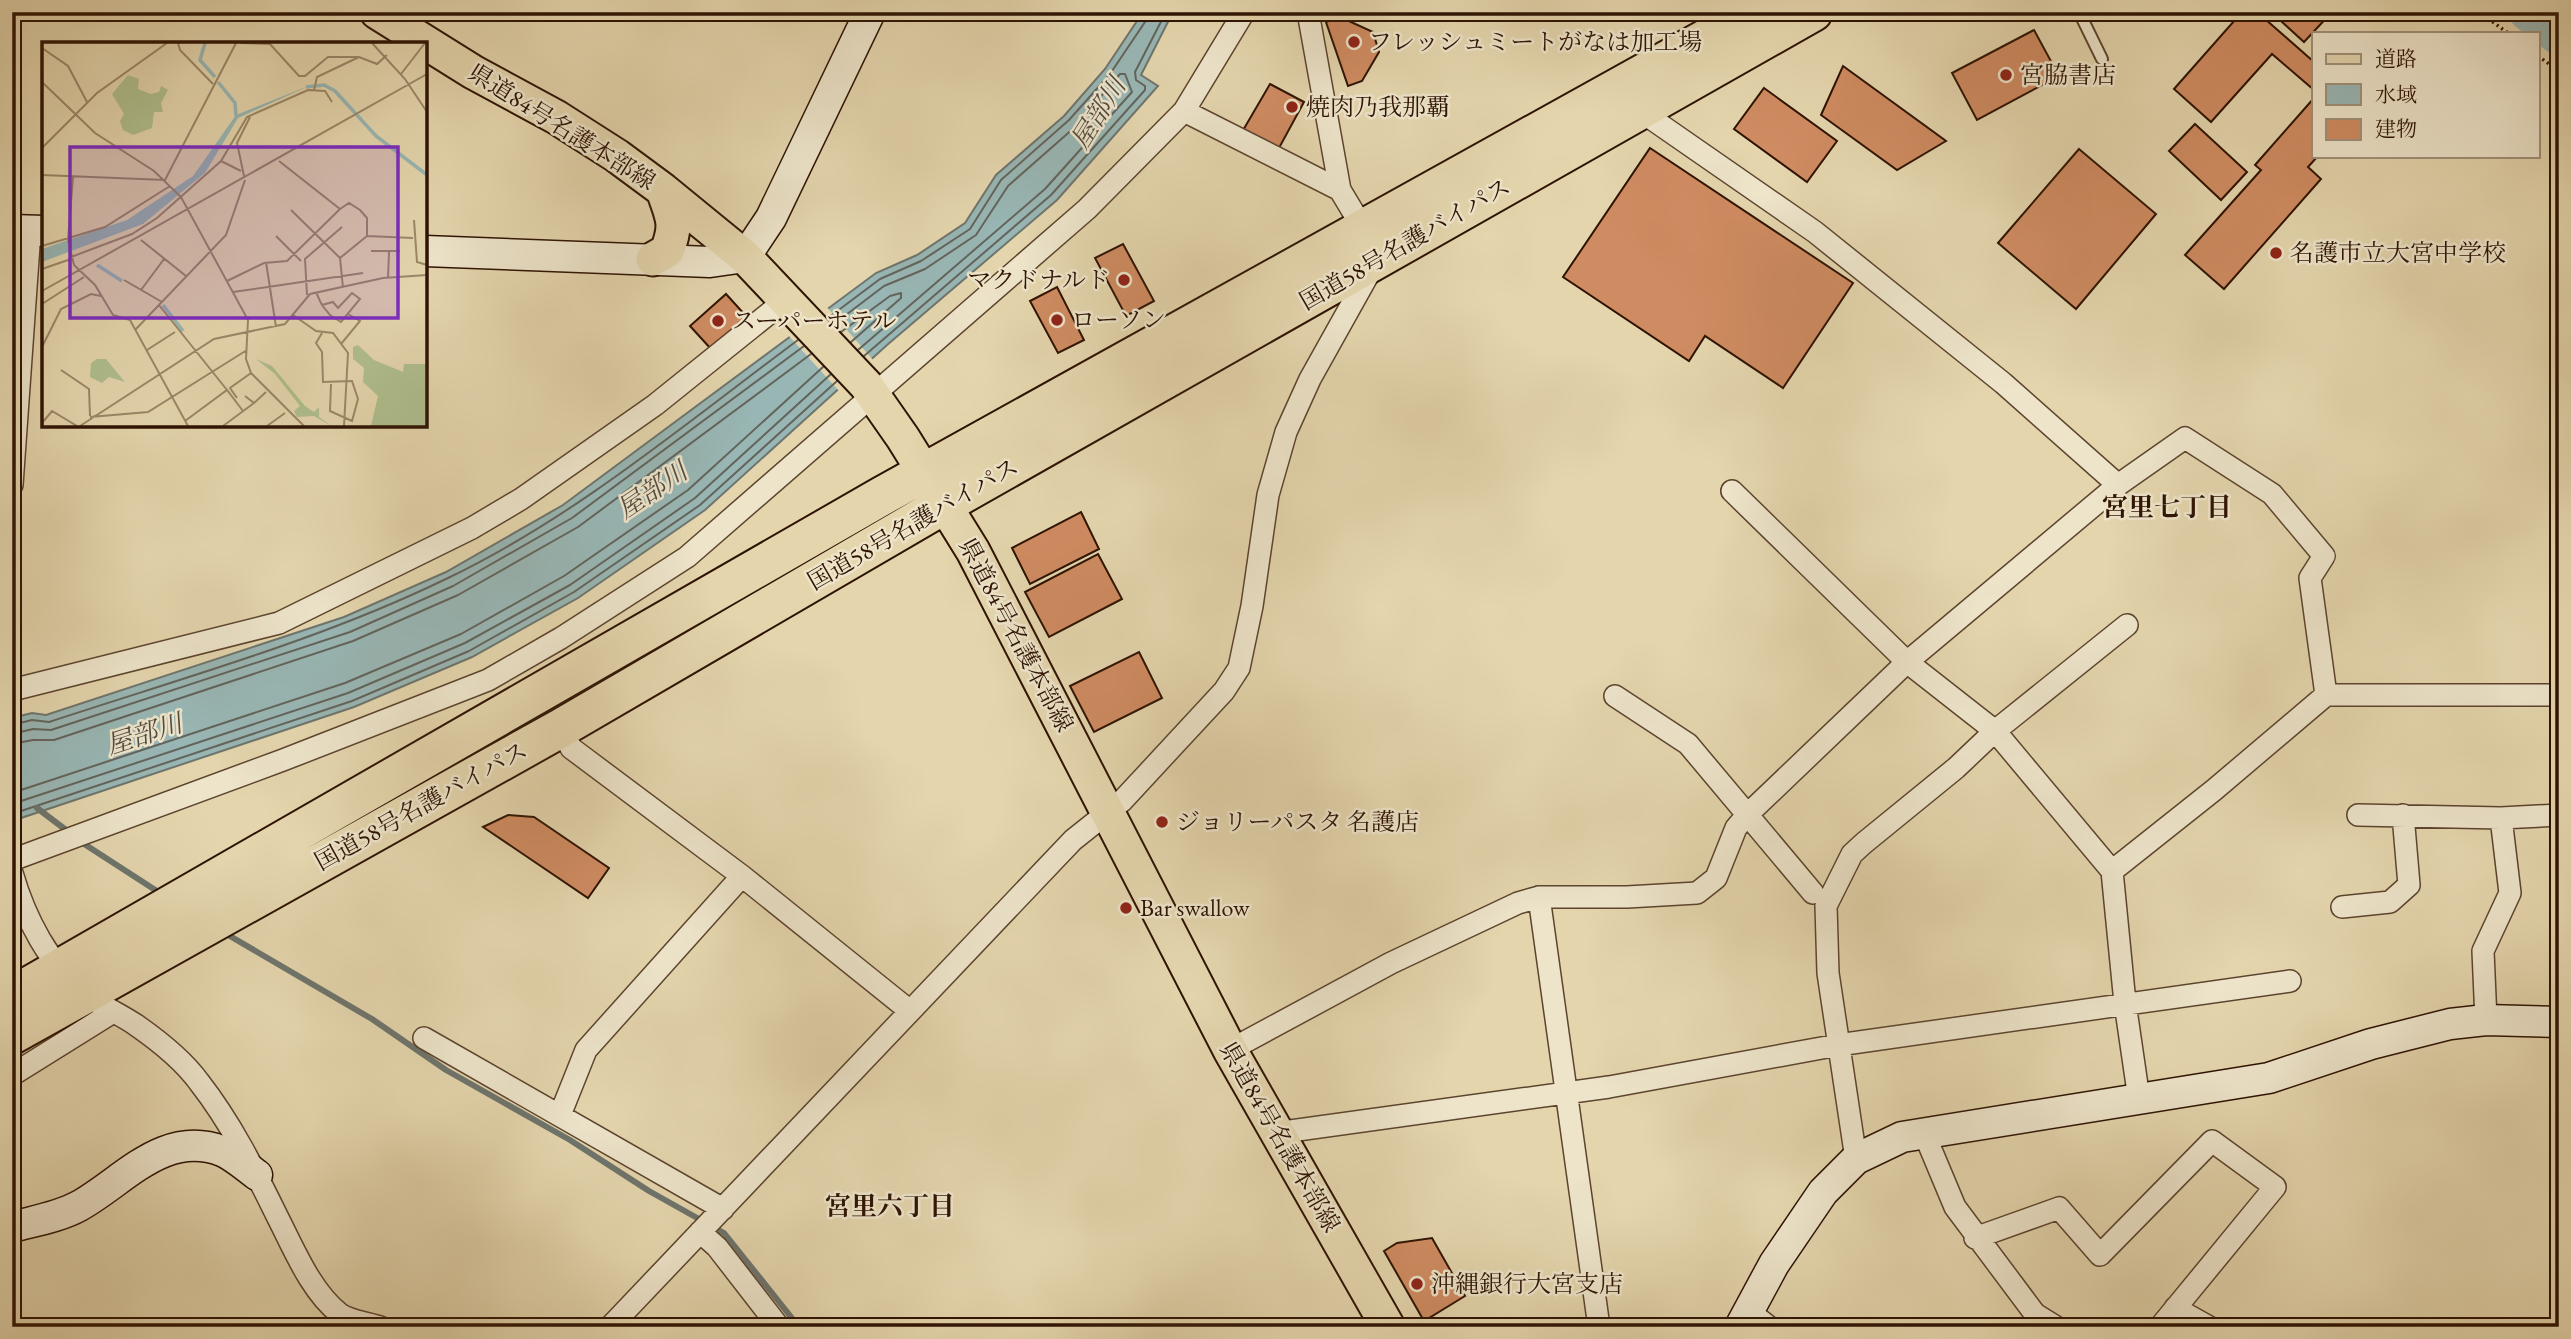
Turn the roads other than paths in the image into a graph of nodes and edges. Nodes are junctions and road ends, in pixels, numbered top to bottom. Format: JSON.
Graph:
{"nodes":[{"id":1,"x":376,"y":12,"type":"edge"},
{"id":2,"x":870,"y":12,"type":"edge"},
{"id":3,"x":1244,"y":12,"type":"edge"},
{"id":4,"x":1308,"y":12,"type":"edge"},
{"id":5,"x":1754,"y":12,"type":"edge"},
{"id":6,"x":1812,"y":12,"type":"edge"},
{"id":7,"x":2079,"y":12,"type":"edge"},
{"id":8,"x":425,"y":42,"type":"edge"},
{"id":9,"x":427,"y":43,"type":"edge"},
{"id":10,"x":2102,"y":59,"type":"dead end"},
{"id":11,"x":1639,"y":110,"type":"junction"},
{"id":12,"x":1184,"y":111,"type":"junction"},
{"id":13,"x":663,"y":190,"type":"junction"},
{"id":14,"x":1340,"y":190,"type":"junction"},
{"id":15,"x":29,"y":231,"type":"edge"},
{"id":16,"x":1370,"y":245,"type":"junction"},
{"id":17,"x":427,"y":251,"type":"edge"},
{"id":18,"x":745,"y":257,"type":"junction"},
{"id":19,"x":653,"y":259,"type":"junction"},
{"id":20,"x":790,"y":302,"type":"junction"},
{"id":21,"x":869,"y":390,"type":"junction"},
{"id":22,"x":12,"y":485,"type":"edge"},
{"id":23,"x":2118,"y":485,"type":"junction"},
{"id":24,"x":935,"y":489,"type":"junction"},
{"id":25,"x":1732,"y":491,"type":"dead end"},
{"id":26,"x":2127,"y":625,"type":"dead end"},
{"id":27,"x":1907,"y":662,"type":"junction"},
{"id":28,"x":488,"y":680,"type":"junction"},
{"id":29,"x":12,"y":690,"type":"edge"},
{"id":30,"x":2326,"y":695,"type":"junction"},
{"id":31,"x":2559,"y":695,"type":"edge"},
{"id":32,"x":1615,"y":696,"type":"dead end"},
{"id":33,"x":509,"y":712,"type":"junction"},
{"id":34,"x":561,"y":728,"type":"junction"},
{"id":35,"x":1995,"y":731,"type":"junction"},
{"id":36,"x":1107,"y":812,"type":"junction"},
{"id":37,"x":1747,"y":815,"type":"junction"},
{"id":38,"x":2358,"y":815,"type":"dead end"},
{"id":39,"x":2403,"y":815,"type":"junction"},
{"id":40,"x":2559,"y":815,"type":"edge"},
{"id":41,"x":2501,"y":818,"type":"junction"},
{"id":42,"x":2112,"y":871,"type":"junction"},
{"id":43,"x":13,"y":873,"type":"edge"},
{"id":44,"x":742,"y":876,"type":"junction"},
{"id":45,"x":1813,"y":893,"type":"dead end"},
{"id":46,"x":1539,"y":897,"type":"junction"},
{"id":47,"x":2342,"y":907,"type":"dead end"},
{"id":48,"x":2290,"y":981,"type":"dead end"},
{"id":49,"x":86,"y":991,"type":"junction"},
{"id":50,"x":12,"y":996,"type":"edge"},
{"id":51,"x":2125,"y":1003,"type":"junction"},
{"id":52,"x":910,"y":1011,"type":"junction"},
{"id":53,"x":2486,"y":1020,"type":"junction"},
{"id":54,"x":2559,"y":1022,"type":"edge"},
{"id":55,"x":12,"y":1035,"type":"edge"},
{"id":56,"x":424,"y":1038,"type":"dead end"},
{"id":57,"x":1838,"y":1045,"type":"junction"},
{"id":58,"x":1230,"y":1050,"type":"junction"},
{"id":59,"x":12,"y":1075,"type":"edge"},
{"id":60,"x":1567,"y":1092,"type":"junction"},
{"id":61,"x":2139,"y":1099,"type":"junction"},
{"id":62,"x":559,"y":1115,"type":"junction"},
{"id":63,"x":1276,"y":1133,"type":"junction"},
{"id":64,"x":1924,"y":1133,"type":"junction"},
{"id":65,"x":1856,"y":1159,"type":"junction"},
{"id":66,"x":257,"y":1175,"type":"junction"},
{"id":67,"x":723,"y":1209,"type":"junction"},
{"id":68,"x":12,"y":1227,"type":"edge"},
{"id":69,"x":700,"y":1233,"type":"junction"},
{"id":70,"x":1975,"y":1238,"type":"junction"},
{"id":71,"x":2175,"y":1308,"type":"junction"},
{"id":72,"x":1753,"y":1322,"type":"edge"},
{"id":73,"x":380,"y":1327,"type":"edge"},
{"id":74,"x":610,"y":1327,"type":"edge"},
{"id":75,"x":779,"y":1327,"type":"edge"},
{"id":76,"x":1388,"y":1327,"type":"edge"},
{"id":77,"x":1599,"y":1327,"type":"edge"},
{"id":78,"x":2056,"y":1327,"type":"edge"},
{"id":79,"x":2160,"y":1327,"type":"edge"},
{"id":80,"x":2208,"y":1327,"type":"edge"}],
"edges":[{"from":1,"to":8,"type":"main road","name":"県道84号名護本部線"},
{"from":2,"to":18,"type":"street"},
{"from":3,"to":12,"type":"street"},
{"from":4,"to":14,"type":"street"},
{"from":5,"to":16,"type":"highway","name":"国道58号名護バイパス"},
{"from":6,"to":11,"type":"highway","name":"国道58号名護バイパス"},
{"from":7,"to":10,"type":"lane"},
{"from":9,"to":13,"type":"main road","name":"県道84号名護本部線"},
{"from":11,"to":16,"type":"highway","name":"国道58号名護バイパス"},
{"from":11,"to":23,"type":"street"},
{"from":12,"to":14,"type":"street"},
{"from":12,"to":21,"type":"street"},
{"from":13,"to":18,"type":"main road","name":"県道84号名護本部線"},
{"from":13,"to":19,"type":"main road"},
{"from":14,"to":16,"type":"street"},
{"from":15,"to":22,"type":"street"},
{"from":16,"to":24,"type":"highway","name":"国道58号名護バイパス"},
{"from":16,"to":36,"type":"street"},
{"from":17,"to":19,"type":"street"},
{"from":18,"to":19,"type":"street"},
{"from":18,"to":20,"type":"main road","name":"県道84号名護本部線"},
{"from":20,"to":21,"type":"main road","name":"県道84号名護本部線"},
{"from":20,"to":29,"type":"street"},
{"from":21,"to":24,"type":"main road","name":"県道84号名護本部線"},
{"from":21,"to":28,"type":"street"},
{"from":23,"to":27,"type":"street"},
{"from":23,"to":30,"type":"street"},
{"from":24,"to":33,"type":"highway","name":"国道58号名護バイパス"},
{"from":24,"to":34,"type":"highway","name":"国道58号名護バイパス"},
{"from":24,"to":36,"type":"main road","name":"県道84号名護本部線"},
{"from":25,"to":27,"type":"street"},
{"from":26,"to":35,"type":"street"},
{"from":27,"to":35,"type":"street"},
{"from":27,"to":37,"type":"street"},
{"from":28,"to":33,"type":"street"},
{"from":28,"to":43,"type":"street"},
{"from":30,"to":31,"type":"street"},
{"from":30,"to":42,"type":"street"},
{"from":32,"to":37,"type":"street"},
{"from":33,"to":49,"type":"highway","name":"国道58号名護バイパス"},
{"from":34,"to":44,"type":"street"},
{"from":34,"to":49,"type":"highway","name":"国道58号名護バイパス"},
{"from":35,"to":42,"type":"street"},
{"from":35,"to":57,"type":"street"},
{"from":36,"to":52,"type":"street"},
{"from":36,"to":58,"type":"main road","name":"県道84号名護本部線"},
{"from":37,"to":45,"type":"street"},
{"from":37,"to":46,"type":"street"},
{"from":38,"to":39,"type":"street"},
{"from":39,"to":41,"type":"street"},
{"from":39,"to":47,"type":"street"},
{"from":40,"to":41,"type":"street"},
{"from":41,"to":53,"type":"street"},
{"from":42,"to":51,"type":"street"},
{"from":43,"to":49,"type":"street"},
{"from":44,"to":52,"type":"street"},
{"from":44,"to":62,"type":"street"},
{"from":46,"to":58,"type":"street"},
{"from":46,"to":60,"type":"street"},
{"from":48,"to":51,"type":"street"},
{"from":49,"to":50,"type":"highway","name":"国道58号名護バイパス"},
{"from":49,"to":55,"type":"highway","name":"国道58号名護バイパス"},
{"from":49,"to":59,"type":"street"},
{"from":49,"to":66,"type":"street"},
{"from":51,"to":57,"type":"street"},
{"from":51,"to":61,"type":"street"},
{"from":52,"to":67,"type":"street"},
{"from":53,"to":54,"type":"street"},
{"from":53,"to":61,"type":"street"},
{"from":56,"to":62,"type":"street"},
{"from":57,"to":60,"type":"street"},
{"from":57,"to":65,"type":"street"},
{"from":58,"to":63,"type":"main road","name":"県道84号名護本部線"},
{"from":60,"to":63,"type":"street"},
{"from":60,"to":77,"type":"street"},
{"from":61,"to":64,"type":"street"},
{"from":62,"to":67,"type":"street"},
{"from":63,"to":76,"type":"main road","name":"県道84号名護本部線"},
{"from":64,"to":65,"type":"street"},
{"from":64,"to":70,"type":"street"},
{"from":65,"to":72,"type":"street"},
{"from":66,"to":68,"type":"street"},
{"from":66,"to":73,"type":"street"},
{"from":67,"to":69,"type":"street"},
{"from":69,"to":74,"type":"street"},
{"from":69,"to":75,"type":"street"},
{"from":70,"to":71,"type":"street"},
{"from":70,"to":78,"type":"street"},
{"from":71,"to":79,"type":"street"},
{"from":71,"to":80,"type":"street"}]}
